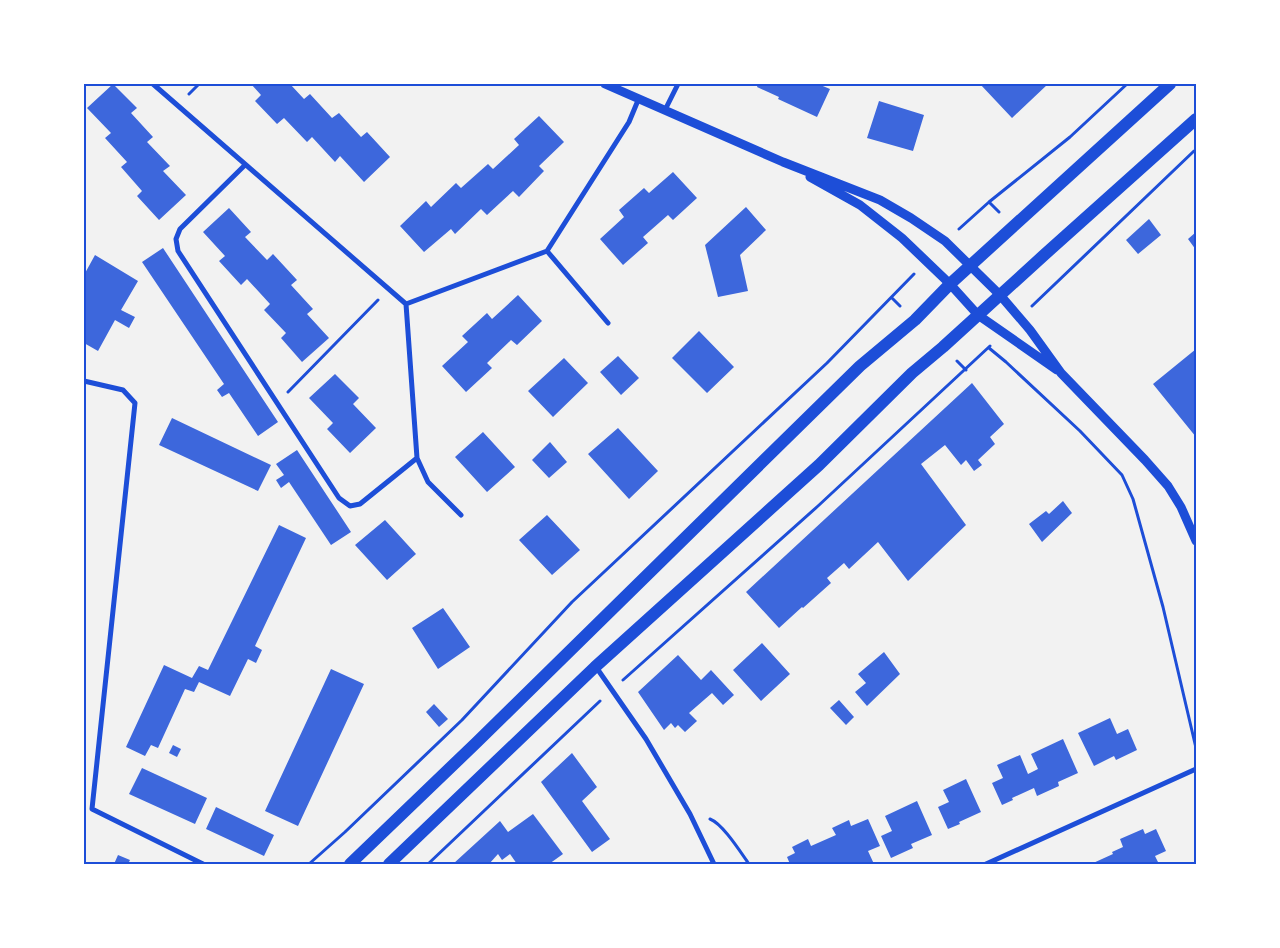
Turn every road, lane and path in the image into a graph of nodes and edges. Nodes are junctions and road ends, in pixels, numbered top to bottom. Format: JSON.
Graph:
{"nodes":[{"id":1,"x":153,"y":84,"type":"edge"},
{"id":2,"x":605,"y":84,"type":"edge"},
{"id":3,"x":678,"y":84,"type":"edge"},
{"id":4,"x":1127,"y":84,"type":"edge"},
{"id":5,"x":1170,"y":84,"type":"edge"},
{"id":6,"x":639,"y":98,"type":"junction"},
{"id":7,"x":665,"y":110,"type":"junction"},
{"id":8,"x":1196,"y":119,"type":"edge"},
{"id":9,"x":1196,"y":148,"type":"edge"},
{"id":10,"x":783,"y":162,"type":"junction"},
{"id":11,"x":245,"y":165,"type":"junction"},
{"id":12,"x":945,"y":241,"type":"junction"},
{"id":13,"x":547,"y":251,"type":"junction"},
{"id":14,"x":927,"y":261,"type":"junction"},
{"id":15,"x":970,"y":266,"type":"junction"},
{"id":16,"x":950,"y":284,"type":"junction"},
{"id":17,"x":389,"y":289,"type":"junction"},
{"id":18,"x":1000,"y":295,"type":"junction"},
{"id":19,"x":406,"y":304,"type":"junction"},
{"id":20,"x":978,"y":315,"type":"junction"},
{"id":21,"x":1020,"y":317,"type":"junction"},
{"id":22,"x":608,"y":323,"type":"dead end"},
{"id":23,"x":1005,"y":335,"type":"junction"},
{"id":24,"x":989,"y":348,"type":"junction"},
{"id":25,"x":1061,"y":373,"type":"junction"},
{"id":26,"x":84,"y":381,"type":"edge"},
{"id":27,"x":277,"y":403,"type":"junction"},
{"id":28,"x":416,"y":458,"type":"junction"},
{"id":29,"x":462,"y":515,"type":"dead end"},
{"id":30,"x":1196,"y":541,"type":"edge"},
{"id":31,"x":595,"y":667,"type":"junction"},
{"id":32,"x":612,"y":691,"type":"junction"},
{"id":33,"x":1196,"y":748,"type":"edge"},
{"id":34,"x":1196,"y":769,"type":"edge"},
{"id":35,"x":690,"y":814,"type":"junction"},
{"id":36,"x":203,"y":864,"type":"edge"},
{"id":37,"x":309,"y":864,"type":"edge"},
{"id":38,"x":350,"y":864,"type":"edge"},
{"id":39,"x":388,"y":864,"type":"edge"},
{"id":40,"x":428,"y":864,"type":"edge"},
{"id":41,"x":714,"y":864,"type":"edge"},
{"id":42,"x":749,"y":864,"type":"edge"},
{"id":43,"x":986,"y":864,"type":"edge"}],
"edges":[{"from":1,"to":11,"type":"street"},
{"from":2,"to":6,"type":"street"},
{"from":3,"to":7,"type":"street"},
{"from":4,"to":12,"type":"path"},
{"from":5,"to":15,"type":"main road"},
{"from":6,"to":7,"type":"street"},
{"from":6,"to":13,"type":"street"},
{"from":7,"to":10,"type":"street"},
{"from":8,"to":18,"type":"main road"},
{"from":9,"to":21,"type":"path"},
{"from":10,"to":12,"type":"street"},
{"from":10,"to":14,"type":"street"},
{"from":11,"to":17,"type":"street"},
{"from":11,"to":27,"type":"street"},
{"from":12,"to":15,"type":"street"},
{"from":13,"to":19,"type":"street"},
{"from":13,"to":22,"type":"street"},
{"from":14,"to":16,"type":"street"},
{"from":14,"to":37,"type":"path"},
{"from":15,"to":16,"type":"main road"},
{"from":15,"to":18,"type":"street"},
{"from":16,"to":20,"type":"street"},
{"from":16,"to":38,"type":"main road"},
{"from":17,"to":19,"type":"street"},
{"from":17,"to":27,"type":"path"},
{"from":18,"to":20,"type":"main road"},
{"from":18,"to":21,"type":"street"},
{"from":19,"to":28,"type":"street"},
{"from":20,"to":23,"type":"street"},
{"from":20,"to":31,"type":"main road"},
{"from":21,"to":25,"type":"street"},
{"from":23,"to":24,"type":"path"},
{"from":23,"to":25,"type":"street"},
{"from":24,"to":32,"type":"path"},
{"from":24,"to":33,"type":"path"},
{"from":25,"to":30,"type":"street"},
{"from":26,"to":36,"type":"street"},
{"from":27,"to":28,"type":"street"},
{"from":28,"to":29,"type":"street"},
{"from":31,"to":32,"type":"street"},
{"from":31,"to":39,"type":"main road"},
{"from":32,"to":35,"type":"street"},
{"from":32,"to":40,"type":"path"},
{"from":34,"to":43,"type":"street"},
{"from":35,"to":41,"type":"street"},
{"from":35,"to":42,"type":"path"}]}
